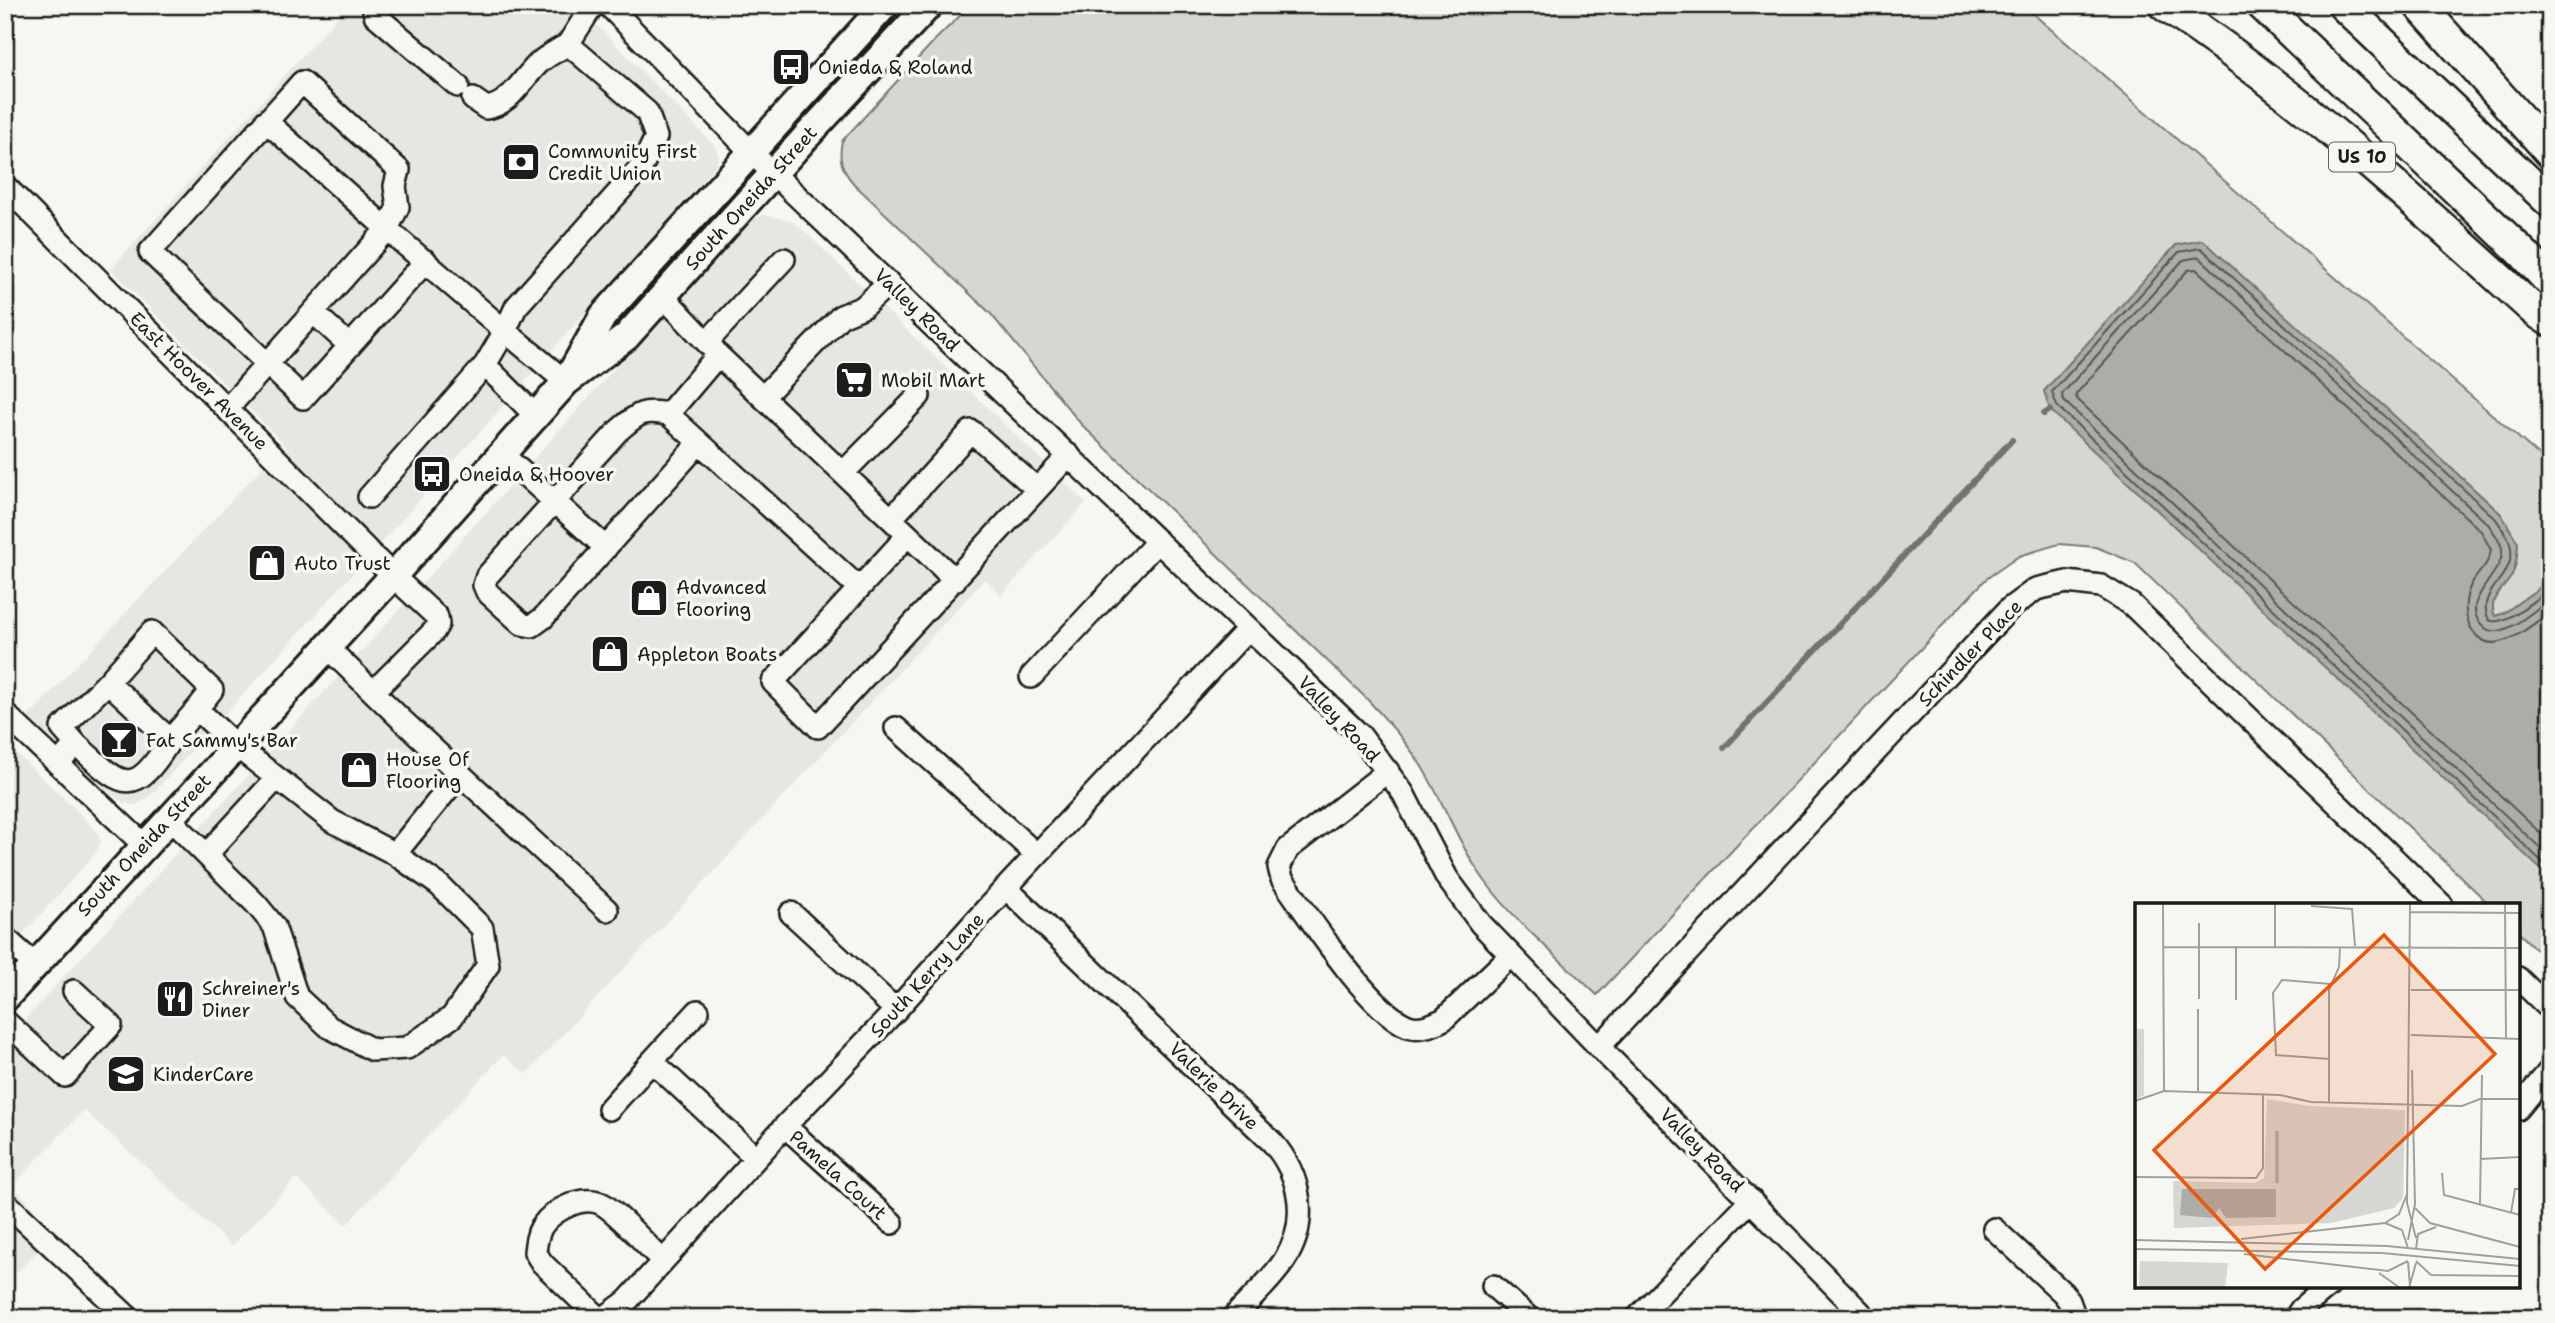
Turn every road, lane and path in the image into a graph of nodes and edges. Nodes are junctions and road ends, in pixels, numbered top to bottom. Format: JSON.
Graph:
{"nodes":[{"id":1,"x":373,"y":5,"type":"edge"},
{"id":2,"x":593,"y":5,"type":"edge"},
{"id":3,"x":608,"y":5,"type":"edge"},
{"id":4,"x":885,"y":5,"type":"edge"},
{"id":5,"x":929,"y":5,"type":"edge"},
{"id":6,"x":2164,"y":5,"type":"edge"},
{"id":7,"x":2262,"y":5,"type":"edge"},
{"id":8,"x":2343,"y":5,"type":"edge"},
{"id":9,"x":2419,"y":5,"type":"edge"},
{"id":10,"x":568,"y":44,"type":"junction"},
{"id":11,"x":266,"y":121,"type":"junction"},
{"id":12,"x":2550,"y":152,"type":"edge"},
{"id":13,"x":762,"y":162,"type":"junction"},
{"id":14,"x":5,"y":186,"type":"edge"},
{"id":15,"x":2550,"y":202,"type":"edge"},
{"id":16,"x":387,"y":229,"type":"junction"},
{"id":17,"x":784,"y":259,"type":"dead end"},
{"id":18,"x":426,"y":261,"type":"junction"},
{"id":19,"x":2550,"y":282,"type":"edge"},
{"id":20,"x":889,"y":283,"type":"junction"},
{"id":21,"x":663,"y":296,"type":"junction"},
{"id":22,"x":314,"y":313,"type":"junction"},
{"id":23,"x":2550,"y":321,"type":"edge"},
{"id":24,"x":505,"y":331,"type":"junction"},
{"id":25,"x":350,"y":346,"type":"junction"},
{"id":26,"x":713,"y":349,"type":"junction"},
{"id":27,"x":267,"y":365,"type":"junction"},
{"id":28,"x":485,"y":365,"type":"junction"},
{"id":29,"x":566,"y":383,"type":"junction"},
{"id":30,"x":919,"y":396,"type":"dead end"},
{"id":31,"x":763,"y":397,"type":"junction"},
{"id":32,"x":227,"y":409,"type":"junction"},
{"id":33,"x":668,"y":414,"type":"junction"},
{"id":34,"x":537,"y":417,"type":"junction"},
{"id":35,"x":699,"y":443,"type":"junction"},
{"id":36,"x":503,"y":455,"type":"junction"},
{"id":37,"x":1069,"y":455,"type":"junction"},
{"id":38,"x":843,"y":474,"type":"junction"},
{"id":39,"x":1037,"y":489,"type":"junction"},
{"id":40,"x":369,"y":497,"type":"dead end"},
{"id":41,"x":554,"y":501,"type":"junction"},
{"id":42,"x":891,"y":519,"type":"junction"},
{"id":43,"x":908,"y":535,"type":"junction"},
{"id":44,"x":1158,"y":541,"type":"junction"},
{"id":45,"x":606,"y":548,"type":"junction"},
{"id":46,"x":393,"y":576,"type":"junction"},
{"id":47,"x":955,"y":580,"type":"junction"},
{"id":48,"x":859,"y":588,"type":"junction"},
{"id":49,"x":1248,"y":629,"type":"junction"},
{"id":50,"x":327,"y":648,"type":"junction"},
{"id":51,"x":1031,"y":677,"type":"dead end"},
{"id":52,"x":108,"y":682,"type":"junction"},
{"id":53,"x":374,"y":691,"type":"junction"},
{"id":54,"x":197,"y":709,"type":"junction"},
{"id":55,"x":5,"y":714,"type":"edge"},
{"id":56,"x":896,"y":728,"type":"dead end"},
{"id":57,"x":170,"y":740,"type":"junction"},
{"id":58,"x":76,"y":744,"type":"junction"},
{"id":59,"x":236,"y":746,"type":"junction"},
{"id":60,"x":59,"y":763,"type":"junction"},
{"id":61,"x":1388,"y":771,"type":"junction"},
{"id":62,"x":460,"y":774,"type":"junction"},
{"id":63,"x":276,"y":779,"type":"junction"},
{"id":64,"x":169,"y":818,"type":"junction"},
{"id":65,"x":144,"y":845,"type":"junction"},
{"id":66,"x":207,"y":854,"type":"junction"},
{"id":67,"x":395,"y":854,"type":"junction"},
{"id":68,"x":1037,"y":855,"type":"junction"},
{"id":69,"x":1006,"y":888,"type":"junction"},
{"id":70,"x":2440,"y":903,"type":"edge"},
{"id":71,"x":607,"y":910,"type":"dead end"},
{"id":72,"x":791,"y":913,"type":"dead end"},
{"id":73,"x":5,"y":938,"type":"edge"},
{"id":74,"x":1510,"y":956,"type":"junction"},
{"id":75,"x":35,"y":965,"type":"junction"},
{"id":76,"x":2520,"y":980,"type":"edge"},
{"id":77,"x":74,"y":991,"type":"dead end"},
{"id":78,"x":5,"y":998,"type":"edge"},
{"id":79,"x":2550,"y":1009,"type":"edge"},
{"id":80,"x":896,"y":1010,"type":"junction"},
{"id":81,"x":698,"y":1011,"type":"dead end"},
{"id":82,"x":5,"y":1021,"type":"edge"},
{"id":83,"x":1599,"y":1047,"type":"junction"},
{"id":84,"x":652,"y":1061,"type":"junction"},
{"id":85,"x":2550,"y":1070,"type":"edge"},
{"id":86,"x":2520,"y":1107,"type":"edge"},
{"id":87,"x":609,"y":1109,"type":"dead end"},
{"id":88,"x":785,"y":1126,"type":"junction"},
{"id":89,"x":755,"y":1158,"type":"junction"},
{"id":90,"x":1751,"y":1200,"type":"junction"},
{"id":91,"x":5,"y":1202,"type":"edge"},
{"id":92,"x":892,"y":1223,"type":"dead end"},
{"id":93,"x":1994,"y":1229,"type":"dead end"},
{"id":94,"x":663,"y":1261,"type":"junction"},
{"id":95,"x":1493,"y":1286,"type":"dead end"},
{"id":96,"x":2327,"y":1288,"type":"edge"},
{"id":97,"x":129,"y":1318,"type":"edge"},
{"id":98,"x":601,"y":1318,"type":"edge"},
{"id":99,"x":1233,"y":1318,"type":"edge"},
{"id":100,"x":1529,"y":1318,"type":"edge"},
{"id":101,"x":1637,"y":1318,"type":"edge"},
{"id":102,"x":1866,"y":1318,"type":"edge"},
{"id":103,"x":2072,"y":1318,"type":"edge"},
{"id":104,"x":2295,"y":1318,"type":"edge"}],
"edges":[{"from":1,"to":10,"type":"street"},
{"from":2,"to":10,"type":"street"},
{"from":3,"to":13,"type":"street","name":"Valley Road"},
{"from":4,"to":13,"type":"main road","name":"South Oneida Street"},
{"from":5,"to":13,"type":"main road","name":"South Oneida Street"},
{"from":6,"to":23,"type":"highway","number":"US 10"},
{"from":7,"to":19,"type":"highway"},
{"from":8,"to":15,"type":"highway"},
{"from":9,"to":12,"type":"highway"},
{"from":10,"to":24,"type":"street"},
{"from":11,"to":16,"type":"street"},
{"from":11,"to":16,"type":"street"},
{"from":11,"to":27,"type":"street"},
{"from":13,"to":20,"type":"street","name":"Valley Road"},
{"from":13,"to":21,"type":"main road","name":"South Oneida Street"},
{"from":13,"to":29,"type":"main road","name":"South Oneida Street"},
{"from":14,"to":32,"type":"street","name":"East Hoover Avenue"},
{"from":16,"to":18,"type":"street"},
{"from":16,"to":22,"type":"street"},
{"from":17,"to":26,"type":"street"},
{"from":18,"to":24,"type":"street"},
{"from":18,"to":25,"type":"street"},
{"from":20,"to":31,"type":"street"},
{"from":20,"to":37,"type":"street","name":"Valley Road"},
{"from":21,"to":26,"type":"street"},
{"from":21,"to":29,"type":"main road","name":"South Oneida Street"},
{"from":22,"to":25,"type":"street"},
{"from":22,"to":27,"type":"street"},
{"from":24,"to":28,"type":"street"},
{"from":24,"to":29,"type":"street"},
{"from":25,"to":27,"type":"street"},
{"from":26,"to":31,"type":"street"},
{"from":26,"to":33,"type":"street"},
{"from":27,"to":32,"type":"street"},
{"from":28,"to":34,"type":"street"},
{"from":28,"to":40,"type":"street"},
{"from":29,"to":34,"type":"main road","name":"South Oneida Street"},
{"from":30,"to":38,"type":"street"},
{"from":31,"to":38,"type":"street"},
{"from":32,"to":46,"type":"street","name":"East Hoover Avenue"},
{"from":33,"to":35,"type":"street"},
{"from":33,"to":41,"type":"street"},
{"from":34,"to":36,"type":"main road","name":"South Oneida Street"},
{"from":35,"to":45,"type":"street"},
{"from":35,"to":48,"type":"street"},
{"from":36,"to":41,"type":"street"},
{"from":36,"to":46,"type":"main road","name":"South Oneida Street"},
{"from":37,"to":39,"type":"street"},
{"from":37,"to":44,"type":"street","name":"Valley Road"},
{"from":38,"to":42,"type":"street"},
{"from":39,"to":42,"type":"street"},
{"from":39,"to":47,"type":"street"},
{"from":41,"to":45,"type":"street"},
{"from":41,"to":45,"type":"street"},
{"from":42,"to":43,"type":"street"},
{"from":43,"to":47,"type":"street"},
{"from":43,"to":48,"type":"street"},
{"from":44,"to":49,"type":"street","name":"Valley Road"},
{"from":44,"to":51,"type":"street"},
{"from":46,"to":50,"type":"main road","name":"South Oneida Street"},
{"from":46,"to":53,"type":"street","name":"East Hoover Avenue"},
{"from":47,"to":48,"type":"street"},
{"from":49,"to":61,"type":"street","name":"Valley Road"},
{"from":49,"to":68,"type":"street","name":"South Kerry Lane"},
{"from":50,"to":53,"type":"street"},
{"from":50,"to":59,"type":"main road","name":"South Oneida Street"},
{"from":52,"to":54,"type":"street"},
{"from":52,"to":57,"type":"street"},
{"from":52,"to":58,"type":"street"},
{"from":53,"to":62,"type":"street"},
{"from":54,"to":57,"type":"street"},
{"from":54,"to":59,"type":"street"},
{"from":55,"to":60,"type":"street"},
{"from":56,"to":68,"type":"street"},
{"from":57,"to":58,"type":"street"},
{"from":58,"to":60,"type":"street"},
{"from":59,"to":63,"type":"street"},
{"from":59,"to":64,"type":"main road","name":"South Oneida Street"},
{"from":60,"to":65,"type":"street"},
{"from":61,"to":74,"type":"street","name":"Valley Road"},
{"from":61,"to":74,"type":"street"},
{"from":62,"to":67,"type":"street"},
{"from":62,"to":71,"type":"street"},
{"from":63,"to":66,"type":"street"},
{"from":63,"to":67,"type":"street"},
{"from":64,"to":65,"type":"main road","name":"South Oneida Street"},
{"from":64,"to":66,"type":"street"},
{"from":65,"to":75,"type":"main road","name":"South Oneida Street"},
{"from":66,"to":67,"type":"street"},
{"from":68,"to":69,"type":"street","name":"South Kerry Lane"},
{"from":69,"to":80,"type":"street","name":"South Kerry Lane"},
{"from":69,"to":99,"type":"street","name":"Valerie Drive"},
{"from":70,"to":83,"type":"street","name":"Schindler Place"},
{"from":72,"to":80,"type":"street"},
{"from":73,"to":75,"type":"street"},
{"from":74,"to":83,"type":"street","name":"Valley Road"},
{"from":75,"to":78,"type":"main road","name":"South Oneida Street"},
{"from":76,"to":79,"type":"street"},
{"from":77,"to":82,"type":"street"},
{"from":80,"to":88,"type":"street","name":"South Kerry Lane"},
{"from":81,"to":84,"type":"street"},
{"from":83,"to":90,"type":"street","name":"Valley Road"},
{"from":84,"to":87,"type":"street"},
{"from":84,"to":89,"type":"street"},
{"from":85,"to":86,"type":"street"},
{"from":88,"to":89,"type":"street","name":"South Kerry Lane"},
{"from":88,"to":92,"type":"street","name":"Pamela Court"},
{"from":89,"to":94,"type":"street","name":"South Kerry Lane"},
{"from":90,"to":101,"type":"street"},
{"from":90,"to":102,"type":"street","name":"Valley Road"},
{"from":91,"to":97,"type":"street"},
{"from":93,"to":103,"type":"street"},
{"from":94,"to":98,"type":"street","name":"South Kerry Lane"},
{"from":94,"to":98,"type":"street"},
{"from":95,"to":100,"type":"street"},
{"from":96,"to":104,"type":"street"}]}
